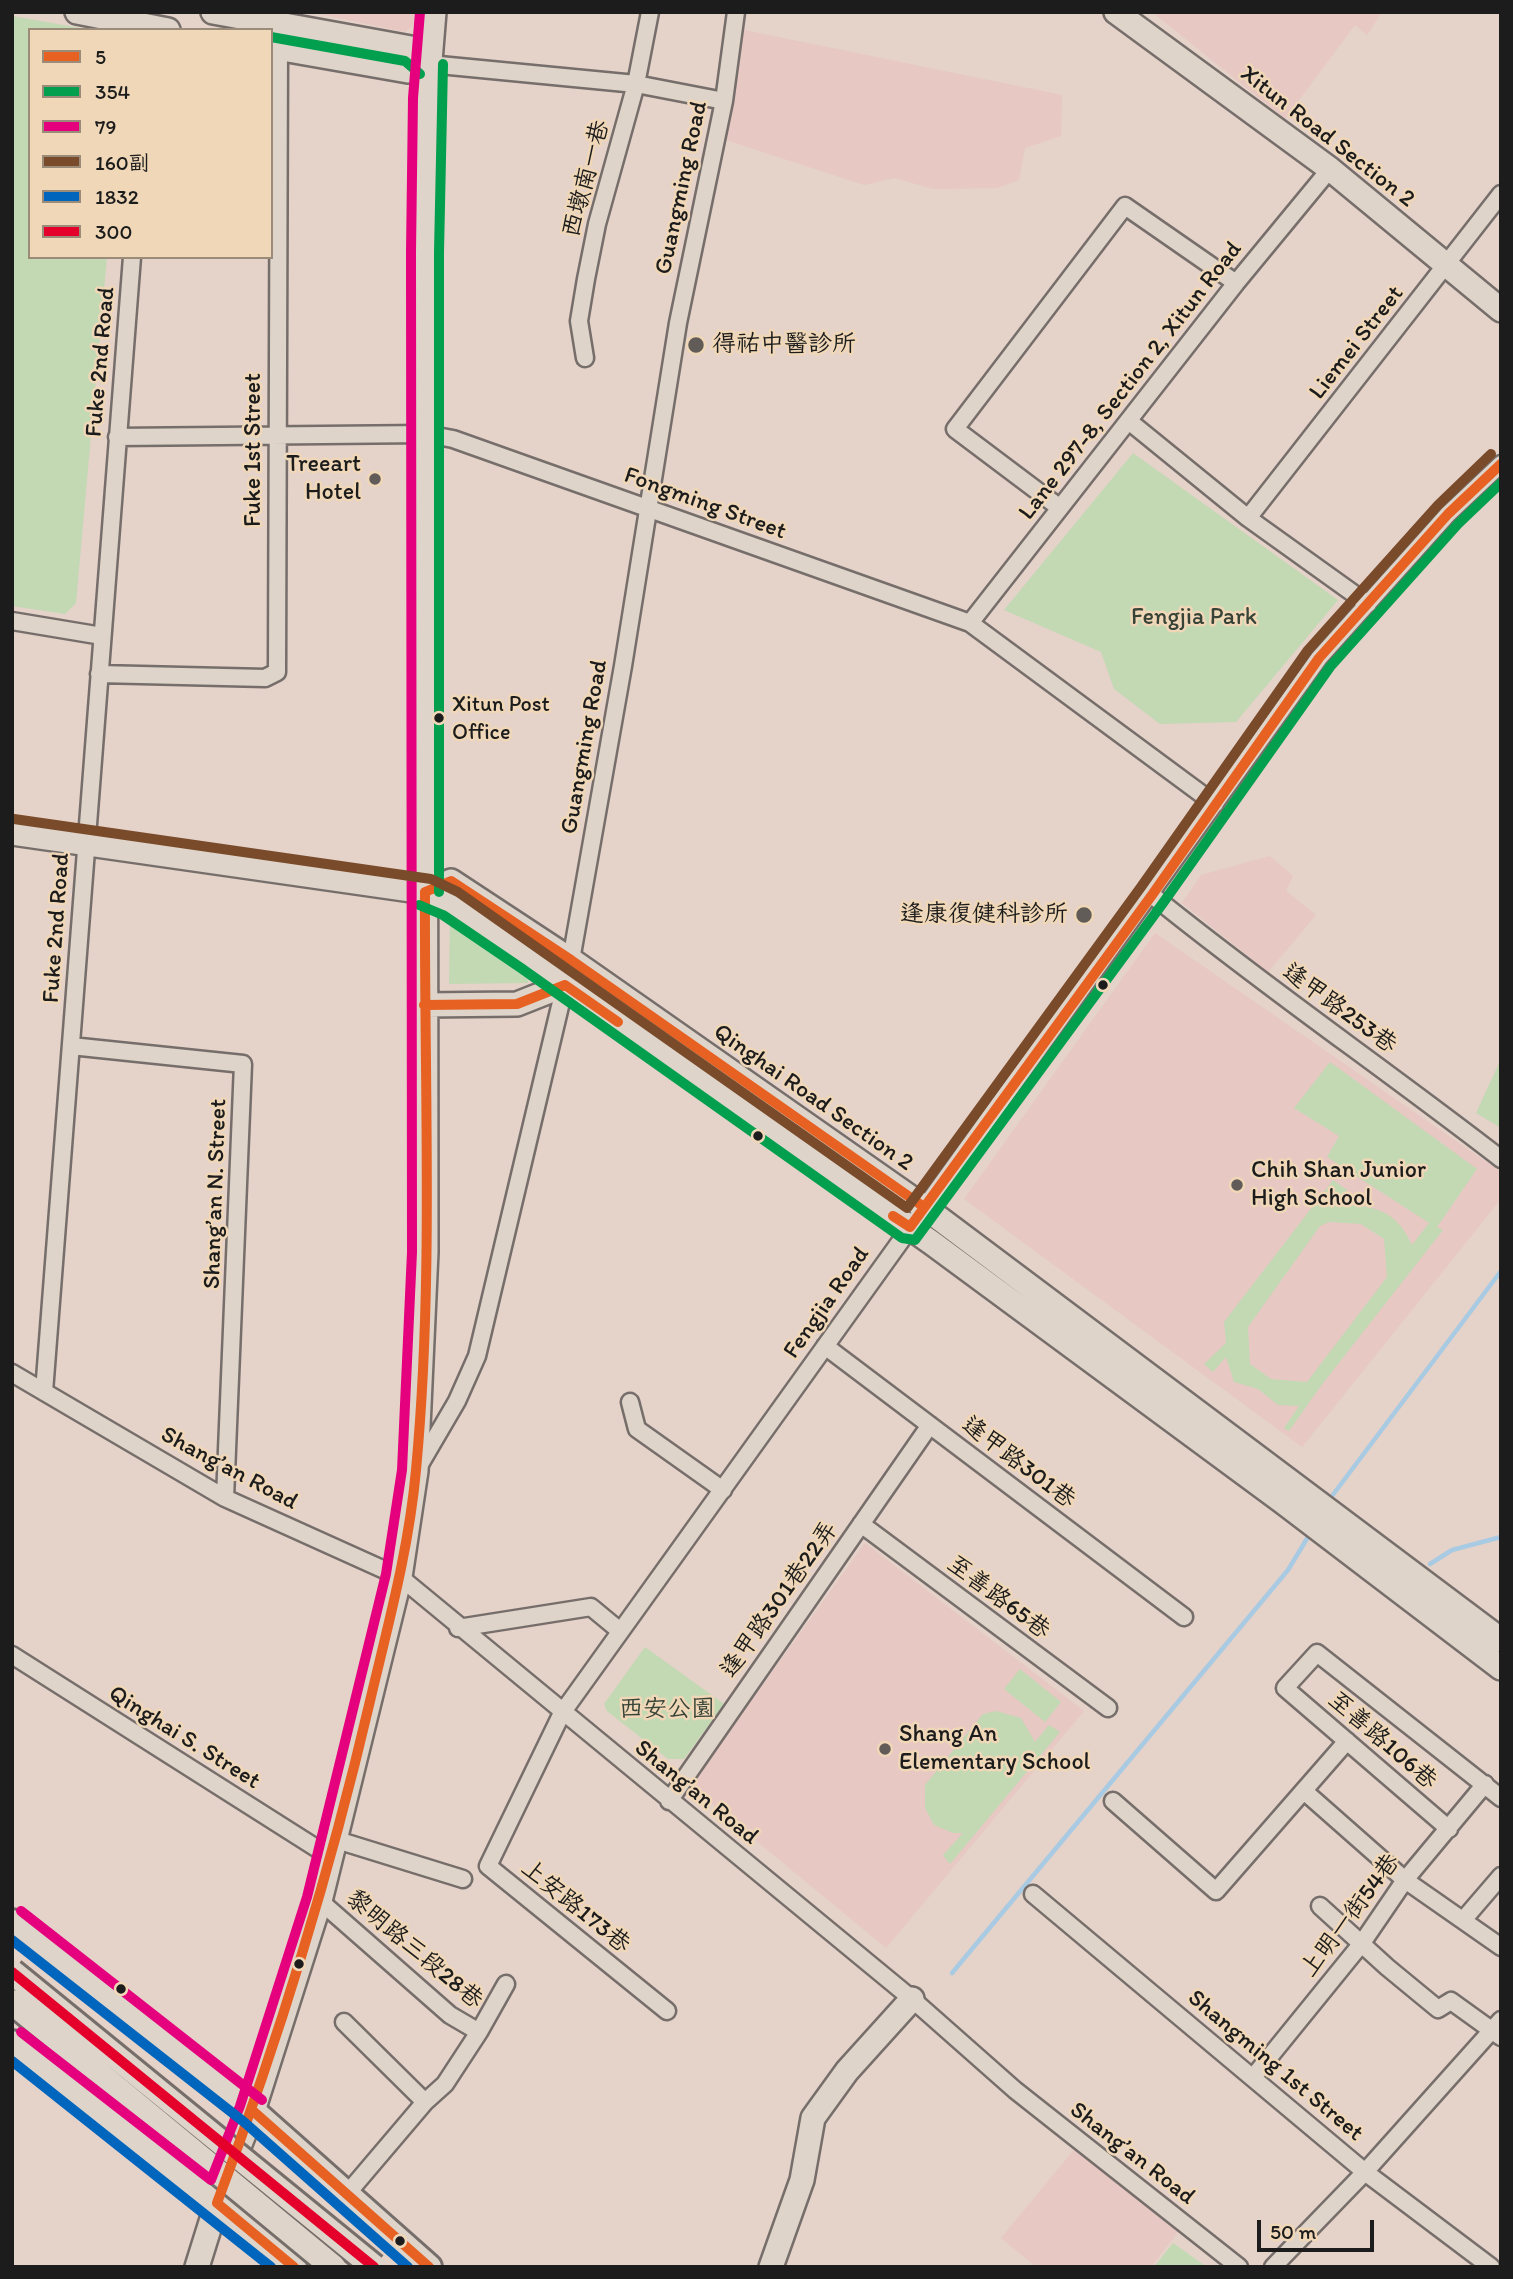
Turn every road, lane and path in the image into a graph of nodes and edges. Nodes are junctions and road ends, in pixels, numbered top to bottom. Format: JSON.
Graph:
{"nodes":[{"id":1,"x":77,"y":12,"type":"edge"},
{"id":2,"x":213,"y":12,"type":"edge"},
{"id":3,"x":434,"y":12,"type":"edge"},
{"id":4,"x":650,"y":12,"type":"edge"},
{"id":5,"x":736,"y":12,"type":"edge"},
{"id":6,"x":1116,"y":12,"type":"edge"},
{"id":7,"x":278,"y":18,"type":"edge"},
{"id":8,"x":152,"y":28,"type":"edge"},
{"id":9,"x":275,"y":48,"type":"edge"},
{"id":10,"x":429,"y":64,"type":"junction"},
{"id":11,"x":636,"y":84,"type":"junction"},
{"id":12,"x":724,"y":101,"type":"junction"},
{"id":13,"x":1330,"y":169,"type":"junction"},
{"id":14,"x":1501,"y":194,"type":"edge"},
{"id":15,"x":132,"y":259,"type":"edge"},
{"id":16,"x":1446,"y":265,"type":"junction"},
{"id":17,"x":1236,"y":283,"type":"junction"},
{"id":18,"x":1501,"y":310,"type":"edge"},
{"id":19,"x":585,"y":358,"type":"dead end"},
{"id":20,"x":1130,"y":422,"type":"junction"},
{"id":21,"x":426,"y":433,"type":"junction"},
{"id":22,"x":276,"y":435,"type":"junction"},
{"id":23,"x":117,"y":437,"type":"junction"},
{"id":24,"x":1501,"y":464,"type":"edge"},
{"id":25,"x":648,"y":508,"type":"junction"},
{"id":26,"x":1060,"y":508,"type":"junction"},
{"id":27,"x":1248,"y":518,"type":"junction"},
{"id":28,"x":1368,"y":604,"type":"junction"},
{"id":29,"x":12,"y":621,"type":"edge"},
{"id":30,"x":970,"y":623,"type":"junction"},
{"id":31,"x":102,"y":636,"type":"junction"},
{"id":32,"x":99,"y":674,"type":"junction"},
{"id":33,"x":1215,"y":804,"type":"junction"},
{"id":34,"x":12,"y":833,"type":"edge"},
{"id":35,"x":86,"y":845,"type":"junction"},
{"id":36,"x":425,"y":892,"type":"junction"},
{"id":37,"x":1152,"y":895,"type":"junction"},
{"id":38,"x":570,"y":960,"type":"junction"},
{"id":39,"x":565,"y":985,"type":"junction"},
{"id":40,"x":424,"y":1005,"type":"junction"},
{"id":41,"x":71,"y":1046,"type":"junction"},
{"id":42,"x":1501,"y":1159,"type":"edge"},
{"id":43,"x":923,"y":1206,"type":"junction"},
{"id":44,"x":910,"y":1227,"type":"junction"},
{"id":45,"x":825,"y":1346,"type":"junction"},
{"id":46,"x":12,"y":1373,"type":"edge"},
{"id":47,"x":44,"y":1392,"type":"junction"},
{"id":48,"x":630,"y":1402,"type":"dead end"},
{"id":49,"x":930,"y":1425,"type":"junction"},
{"id":50,"x":416,"y":1471,"type":"junction"},
{"id":51,"x":723,"y":1490,"type":"junction"},
{"id":52,"x":1290,"y":1494,"type":"junction"},
{"id":53,"x":225,"y":1498,"type":"junction"},
{"id":54,"x":861,"y":1524,"type":"junction"},
{"id":55,"x":1342,"y":1535,"type":"junction"},
{"id":56,"x":400,"y":1577,"type":"junction"},
{"id":57,"x":1184,"y":1617,"type":"dead end"},
{"id":58,"x":458,"y":1628,"type":"junction"},
{"id":59,"x":620,"y":1631,"type":"junction"},
{"id":60,"x":1501,"y":1640,"type":"edge"},
{"id":61,"x":13,"y":1656,"type":"edge"},
{"id":62,"x":1501,"y":1668,"type":"edge"},
{"id":63,"x":1108,"y":1708,"type":"dead end"},
{"id":64,"x":562,"y":1713,"type":"junction"},
{"id":65,"x":1347,"y":1741,"type":"junction"},
{"id":66,"x":1485,"y":1784,"type":"junction"},
{"id":67,"x":1304,"y":1791,"type":"junction"},
{"id":68,"x":1501,"y":1798,"type":"edge"},
{"id":69,"x":669,"y":1801,"type":"junction"},
{"id":70,"x":1113,"y":1801,"type":"dead end"},
{"id":71,"x":1449,"y":1829,"type":"junction"},
{"id":72,"x":334,"y":1849,"type":"junction"},
{"id":73,"x":1501,"y":1876,"type":"edge"},
{"id":74,"x":463,"y":1879,"type":"dead end"},
{"id":75,"x":1405,"y":1880,"type":"junction"},
{"id":76,"x":1033,"y":1894,"type":"dead end"},
{"id":77,"x":320,"y":1901,"type":"junction"},
{"id":78,"x":1320,"y":1906,"type":"dead end"},
{"id":79,"x":1464,"y":1919,"type":"junction"},
{"id":80,"x":12,"y":1922,"type":"edge"},
{"id":81,"x":1362,"y":1943,"type":"junction"},
{"id":82,"x":1501,"y":1947,"type":"edge"},
{"id":83,"x":12,"y":1972,"type":"edge"},
{"id":84,"x":506,"y":1984,"type":"dead end"},
{"id":85,"x":912,"y":1999,"type":"junction"},
{"id":86,"x":12,"y":2002,"type":"edge"},
{"id":87,"x":667,"y":2011,"type":"dead end"},
{"id":88,"x":344,"y":2022,"type":"dead end"},
{"id":89,"x":1497,"y":2029,"type":"edge"},
{"id":90,"x":479,"y":2032,"type":"junction"},
{"id":91,"x":12,"y":2043,"type":"edge"},
{"id":92,"x":1254,"y":2076,"type":"junction"},
{"id":93,"x":425,"y":2102,"type":"junction"},
{"id":94,"x":253,"y":2111,"type":"junction"},
{"id":95,"x":1365,"y":2172,"type":"junction"},
{"id":96,"x":346,"y":2195,"type":"junction"},
{"id":97,"x":216,"y":2203,"type":"junction"},
{"id":98,"x":1501,"y":2255,"type":"edge"},
{"id":99,"x":197,"y":2267,"type":"edge"},
{"id":100,"x":294,"y":2267,"type":"edge"},
{"id":101,"x":333,"y":2267,"type":"edge"},
{"id":102,"x":374,"y":2267,"type":"edge"},
{"id":103,"x":429,"y":2267,"type":"edge"},
{"id":104,"x":771,"y":2267,"type":"edge"},
{"id":105,"x":1238,"y":2267,"type":"edge"},
{"id":106,"x":1273,"y":2267,"type":"edge"},
{"id":107,"x":1491,"y":2267,"type":"edge"}],
"edges":[{"from":1,"to":8,"type":"main road"},
{"from":2,"to":7,"type":"main road"},
{"from":3,"to":10,"type":"main road"},
{"from":4,"to":11,"type":"street","name":"西墩南一巷"},
{"from":5,"to":12,"type":"street","name":"Guangming Road"},
{"from":6,"to":13,"type":"main road","name":"Xitun Road Section 2"},
{"from":7,"to":10,"type":"main road"},
{"from":9,"to":10,"type":"main road"},
{"from":9,"to":22,"type":"street","name":"Fuke 1st Street"},
{"from":10,"to":11,"type":"street"},
{"from":10,"to":21,"type":"main road"},
{"from":11,"to":12,"type":"street"},
{"from":11,"to":19,"type":"street","name":"西墩南一巷"},
{"from":12,"to":25,"type":"street","name":"Guangming Road"},
{"from":13,"to":16,"type":"main road","name":"Xitun Road Section 2"},
{"from":13,"to":17,"type":"street","name":"Lane 297-8, Section 2, Xitun Road"},
{"from":14,"to":16,"type":"street","name":"Liemei Street"},
{"from":15,"to":23,"type":"street","name":"Fuke 2nd Road"},
{"from":16,"to":18,"type":"main road","name":"Xitun Road Section 2"},
{"from":16,"to":27,"type":"street","name":"Liemei Street"},
{"from":17,"to":20,"type":"street","name":"Lane 297-8, Section 2, Xitun Road"},
{"from":17,"to":26,"type":"street"},
{"from":20,"to":26,"type":"street","name":"Lane 297-8, Section 2, Xitun Road"},
{"from":20,"to":27,"type":"street"},
{"from":21,"to":22,"type":"street","name":"Fongming Street"},
{"from":21,"to":25,"type":"street","name":"Fongming Street"},
{"from":21,"to":36,"type":"main road"},
{"from":22,"to":23,"type":"street","name":"Fongming Street"},
{"from":22,"to":32,"type":"street","name":"Fuke 1st Street"},
{"from":23,"to":31,"type":"street","name":"Fuke 2nd Road"},
{"from":24,"to":28,"type":"street","name":"Fengjia Road"},
{"from":25,"to":30,"type":"street","name":"Fongming Street"},
{"from":25,"to":38,"type":"street","name":"Guangming Road"},
{"from":26,"to":30,"type":"street","name":"Lane 297-8, Section 2, Xitun Road"},
{"from":27,"to":28,"type":"street"},
{"from":28,"to":33,"type":"street","name":"Fengjia Road"},
{"from":29,"to":31,"type":"street"},
{"from":30,"to":33,"type":"street","name":"Fongming Street"},
{"from":31,"to":32,"type":"street","name":"Fuke 2nd Road"},
{"from":32,"to":35,"type":"street","name":"Fuke 2nd Road"},
{"from":33,"to":37,"type":"street","name":"Fengjia Road"},
{"from":34,"to":35,"type":"main road","name":"Qinghai Road Section 2"},
{"from":35,"to":36,"type":"main road","name":"Qinghai Road Section 2"},
{"from":35,"to":41,"type":"street","name":"Fuke 2nd Road"},
{"from":36,"to":38,"type":"main road","name":"Qinghai Road Section 2"},
{"from":36,"to":39,"type":"main road","name":"Qinghai Road Section 2"},
{"from":36,"to":40,"type":"main road"},
{"from":37,"to":42,"type":"street","name":"逢甲路253巷"},
{"from":37,"to":43,"type":"street","name":"Fengjia Road"},
{"from":38,"to":39,"type":"street","name":"Guangming Road"},
{"from":38,"to":43,"type":"main road","name":"Qinghai Road Section 2"},
{"from":39,"to":40,"type":"main road"},
{"from":39,"to":44,"type":"main road","name":"Qinghai Road Section 2"},
{"from":39,"to":50,"type":"street","name":"Guangming Road"},
{"from":40,"to":50,"type":"main road"},
{"from":41,"to":47,"type":"street","name":"Fuke 2nd Road"},
{"from":41,"to":53,"type":"street","name":"Shang’an N. Street"},
{"from":43,"to":44,"type":"street","name":"Fengjia Road"},
{"from":43,"to":52,"type":"main road","name":"Qinghai Road Section 2"},
{"from":44,"to":45,"type":"street","name":"Fengjia Road"},
{"from":44,"to":52,"type":"main road","name":"Qinghai Road Section 2"},
{"from":45,"to":49,"type":"street","name":"逢甲路301巷"},
{"from":45,"to":51,"type":"street","name":"Fengjia Road"},
{"from":46,"to":47,"type":"street","name":"Shang’an Road"},
{"from":47,"to":53,"type":"street","name":"Shang’an Road"},
{"from":48,"to":51,"type":"street"},
{"from":49,"to":54,"type":"street","name":"逢甲路301巷22弄"},
{"from":49,"to":57,"type":"street","name":"逢甲路301巷"},
{"from":50,"to":56,"type":"main road"},
{"from":51,"to":59,"type":"street","name":"Fengjia Road"},
{"from":52,"to":55,"type":"main road"},
{"from":53,"to":56,"type":"street","name":"Shang’an Road"},
{"from":54,"to":63,"type":"street","name":"至善路65巷"},
{"from":54,"to":69,"type":"street","name":"逢甲路301巷22弄"},
{"from":55,"to":60,"type":"main road"},
{"from":55,"to":62,"type":"main road"},
{"from":56,"to":58,"type":"street","name":"Shang’an Road"},
{"from":56,"to":72,"type":"main road"},
{"from":58,"to":59,"type":"street"},
{"from":58,"to":64,"type":"street","name":"Shang’an Road"},
{"from":59,"to":64,"type":"street","name":"Fengjia Road"},
{"from":61,"to":72,"type":"street","name":"Qinghai S. Street"},
{"from":64,"to":69,"type":"street","name":"Shang’an Road"},
{"from":64,"to":87,"type":"street","name":"上安路173巷"},
{"from":65,"to":66,"type":"street","name":"至善路106巷"},
{"from":65,"to":67,"type":"street"},
{"from":65,"to":71,"type":"street","name":"至善路106巷"},
{"from":66,"to":68,"type":"street"},
{"from":66,"to":71,"type":"street","name":"上明一街54巷"},
{"from":67,"to":70,"type":"street"},
{"from":67,"to":75,"type":"street"},
{"from":69,"to":85,"type":"street","name":"Shang’an Road"},
{"from":71,"to":75,"type":"street","name":"上明一街54巷"},
{"from":72,"to":74,"type":"street","name":"Qinghai S. Street"},
{"from":72,"to":77,"type":"main road"},
{"from":73,"to":79,"type":"street"},
{"from":75,"to":79,"type":"street"},
{"from":75,"to":81,"type":"street","name":"上明一街54巷"},
{"from":76,"to":92,"type":"street","name":"Shangming 1st Street"},
{"from":77,"to":90,"type":"street","name":"黎明路三段28巷"},
{"from":77,"to":94,"type":"main road"},
{"from":78,"to":81,"type":"street"},
{"from":79,"to":82,"type":"street"},
{"from":80,"to":94,"type":"main road"},
{"from":81,"to":89,"type":"street"},
{"from":81,"to":92,"type":"street","name":"上明一街54巷"},
{"from":83,"to":102,"type":"main road","bridge":true},
{"from":84,"to":90,"type":"street"},
{"from":85,"to":104,"type":"main road"},
{"from":85,"to":105,"type":"street","name":"Shang’an Road"},
{"from":86,"to":101,"type":"main road","bridge":true},
{"from":88,"to":93,"type":"street"},
{"from":89,"to":95,"type":"street"},
{"from":90,"to":93,"type":"street"},
{"from":91,"to":97,"type":"main road"},
{"from":92,"to":95,"type":"street","name":"Shangming 1st Street"},
{"from":93,"to":96,"type":"street"},
{"from":94,"to":96,"type":"main road"},
{"from":94,"to":97,"type":"main road"},
{"from":95,"to":106,"type":"street"},
{"from":95,"to":107,"type":"street","name":"Shangming 1st Street"},
{"from":96,"to":103,"type":"main road"},
{"from":97,"to":99,"type":"main road"},
{"from":97,"to":100,"type":"main road"},
{"from":98,"to":107,"type":"street"}]}
